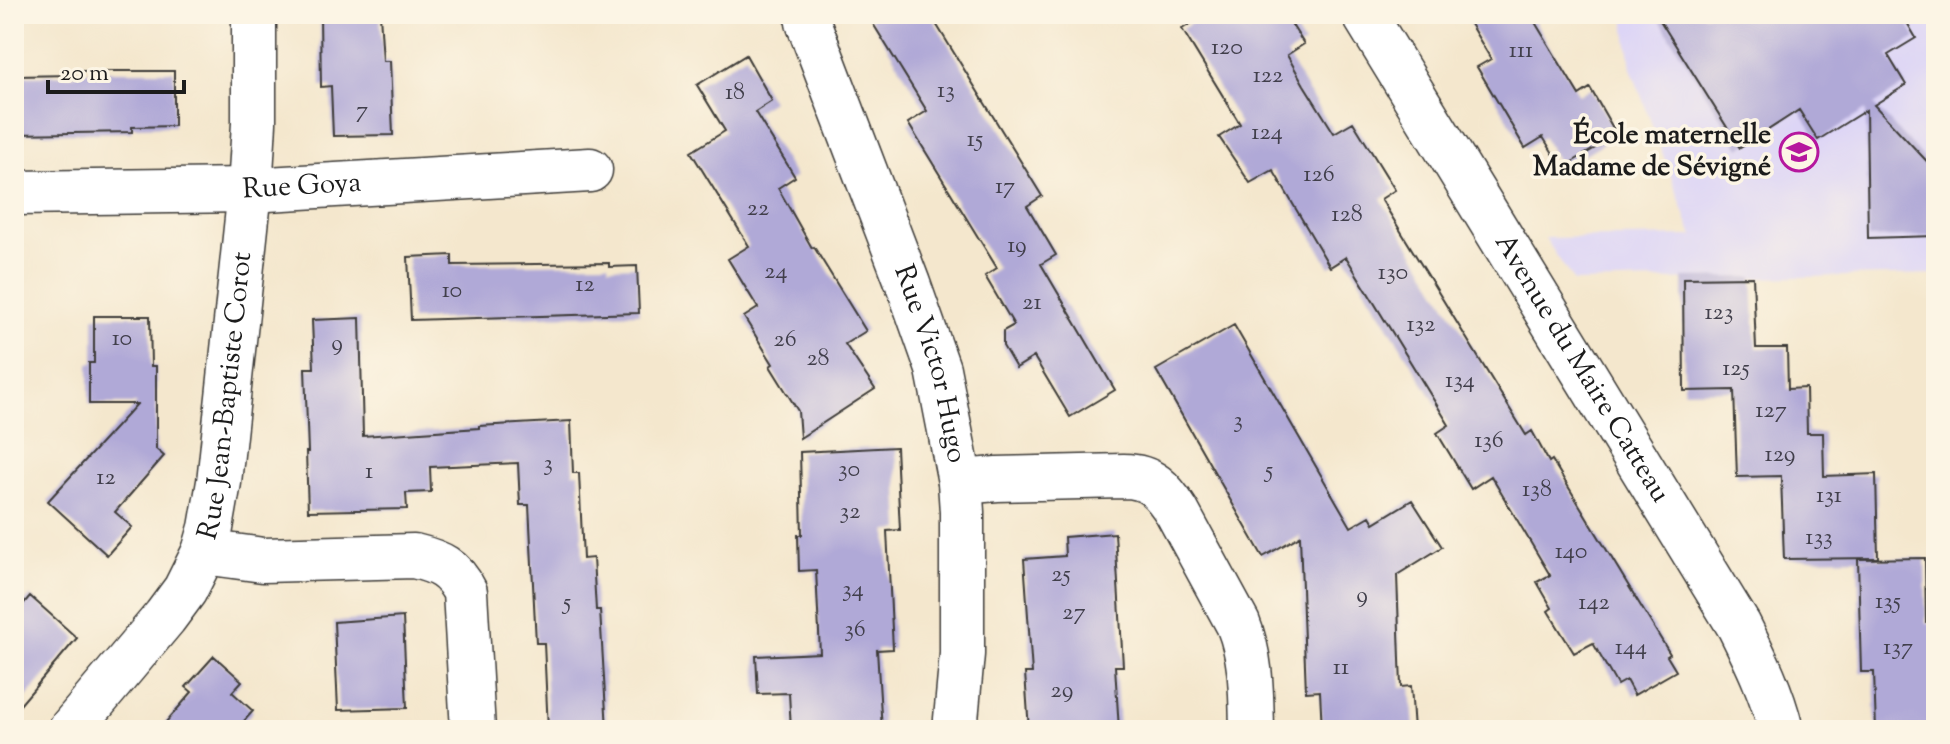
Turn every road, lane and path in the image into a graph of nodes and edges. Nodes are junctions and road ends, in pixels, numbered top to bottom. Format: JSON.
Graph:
{"nodes":[{"id":1,"x":254,"y":14,"type":"edge"},
{"id":2,"x":807,"y":14,"type":"edge"},
{"id":3,"x":1364,"y":14,"type":"edge"},
{"id":4,"x":590,"y":170,"type":"dead end"},
{"id":5,"x":250,"y":190,"type":"junction"},
{"id":6,"x":14,"y":193,"type":"edge"},
{"id":7,"x":960,"y":482,"type":"junction"},
{"id":8,"x":204,"y":552,"type":"junction"},
{"id":9,"x":70,"y":730,"type":"edge"},
{"id":10,"x":473,"y":730,"type":"edge"},
{"id":11,"x":955,"y":730,"type":"edge"},
{"id":12,"x":1252,"y":730,"type":"edge"},
{"id":13,"x":1781,"y":730,"type":"edge"}],
"edges":[{"from":1,"to":5,"type":"street","name":"Rue Jean-Baptiste Corot"},
{"from":2,"to":7,"type":"street","name":"Rue Victor Hugo"},
{"from":3,"to":13,"type":"street","name":"Avenue du Maire Catteau"},
{"from":4,"to":5,"type":"street","name":"Rue Goya"},
{"from":5,"to":6,"type":"street","name":"Rue Goya"},
{"from":5,"to":8,"type":"street","name":"Rue Jean-Baptiste Corot"},
{"from":7,"to":11,"type":"street","name":"Rue Victor Hugo"},
{"from":7,"to":12,"type":"street"},
{"from":8,"to":9,"type":"street","name":"Rue Jean-Baptiste Corot"},
{"from":8,"to":10,"type":"street"}]}
